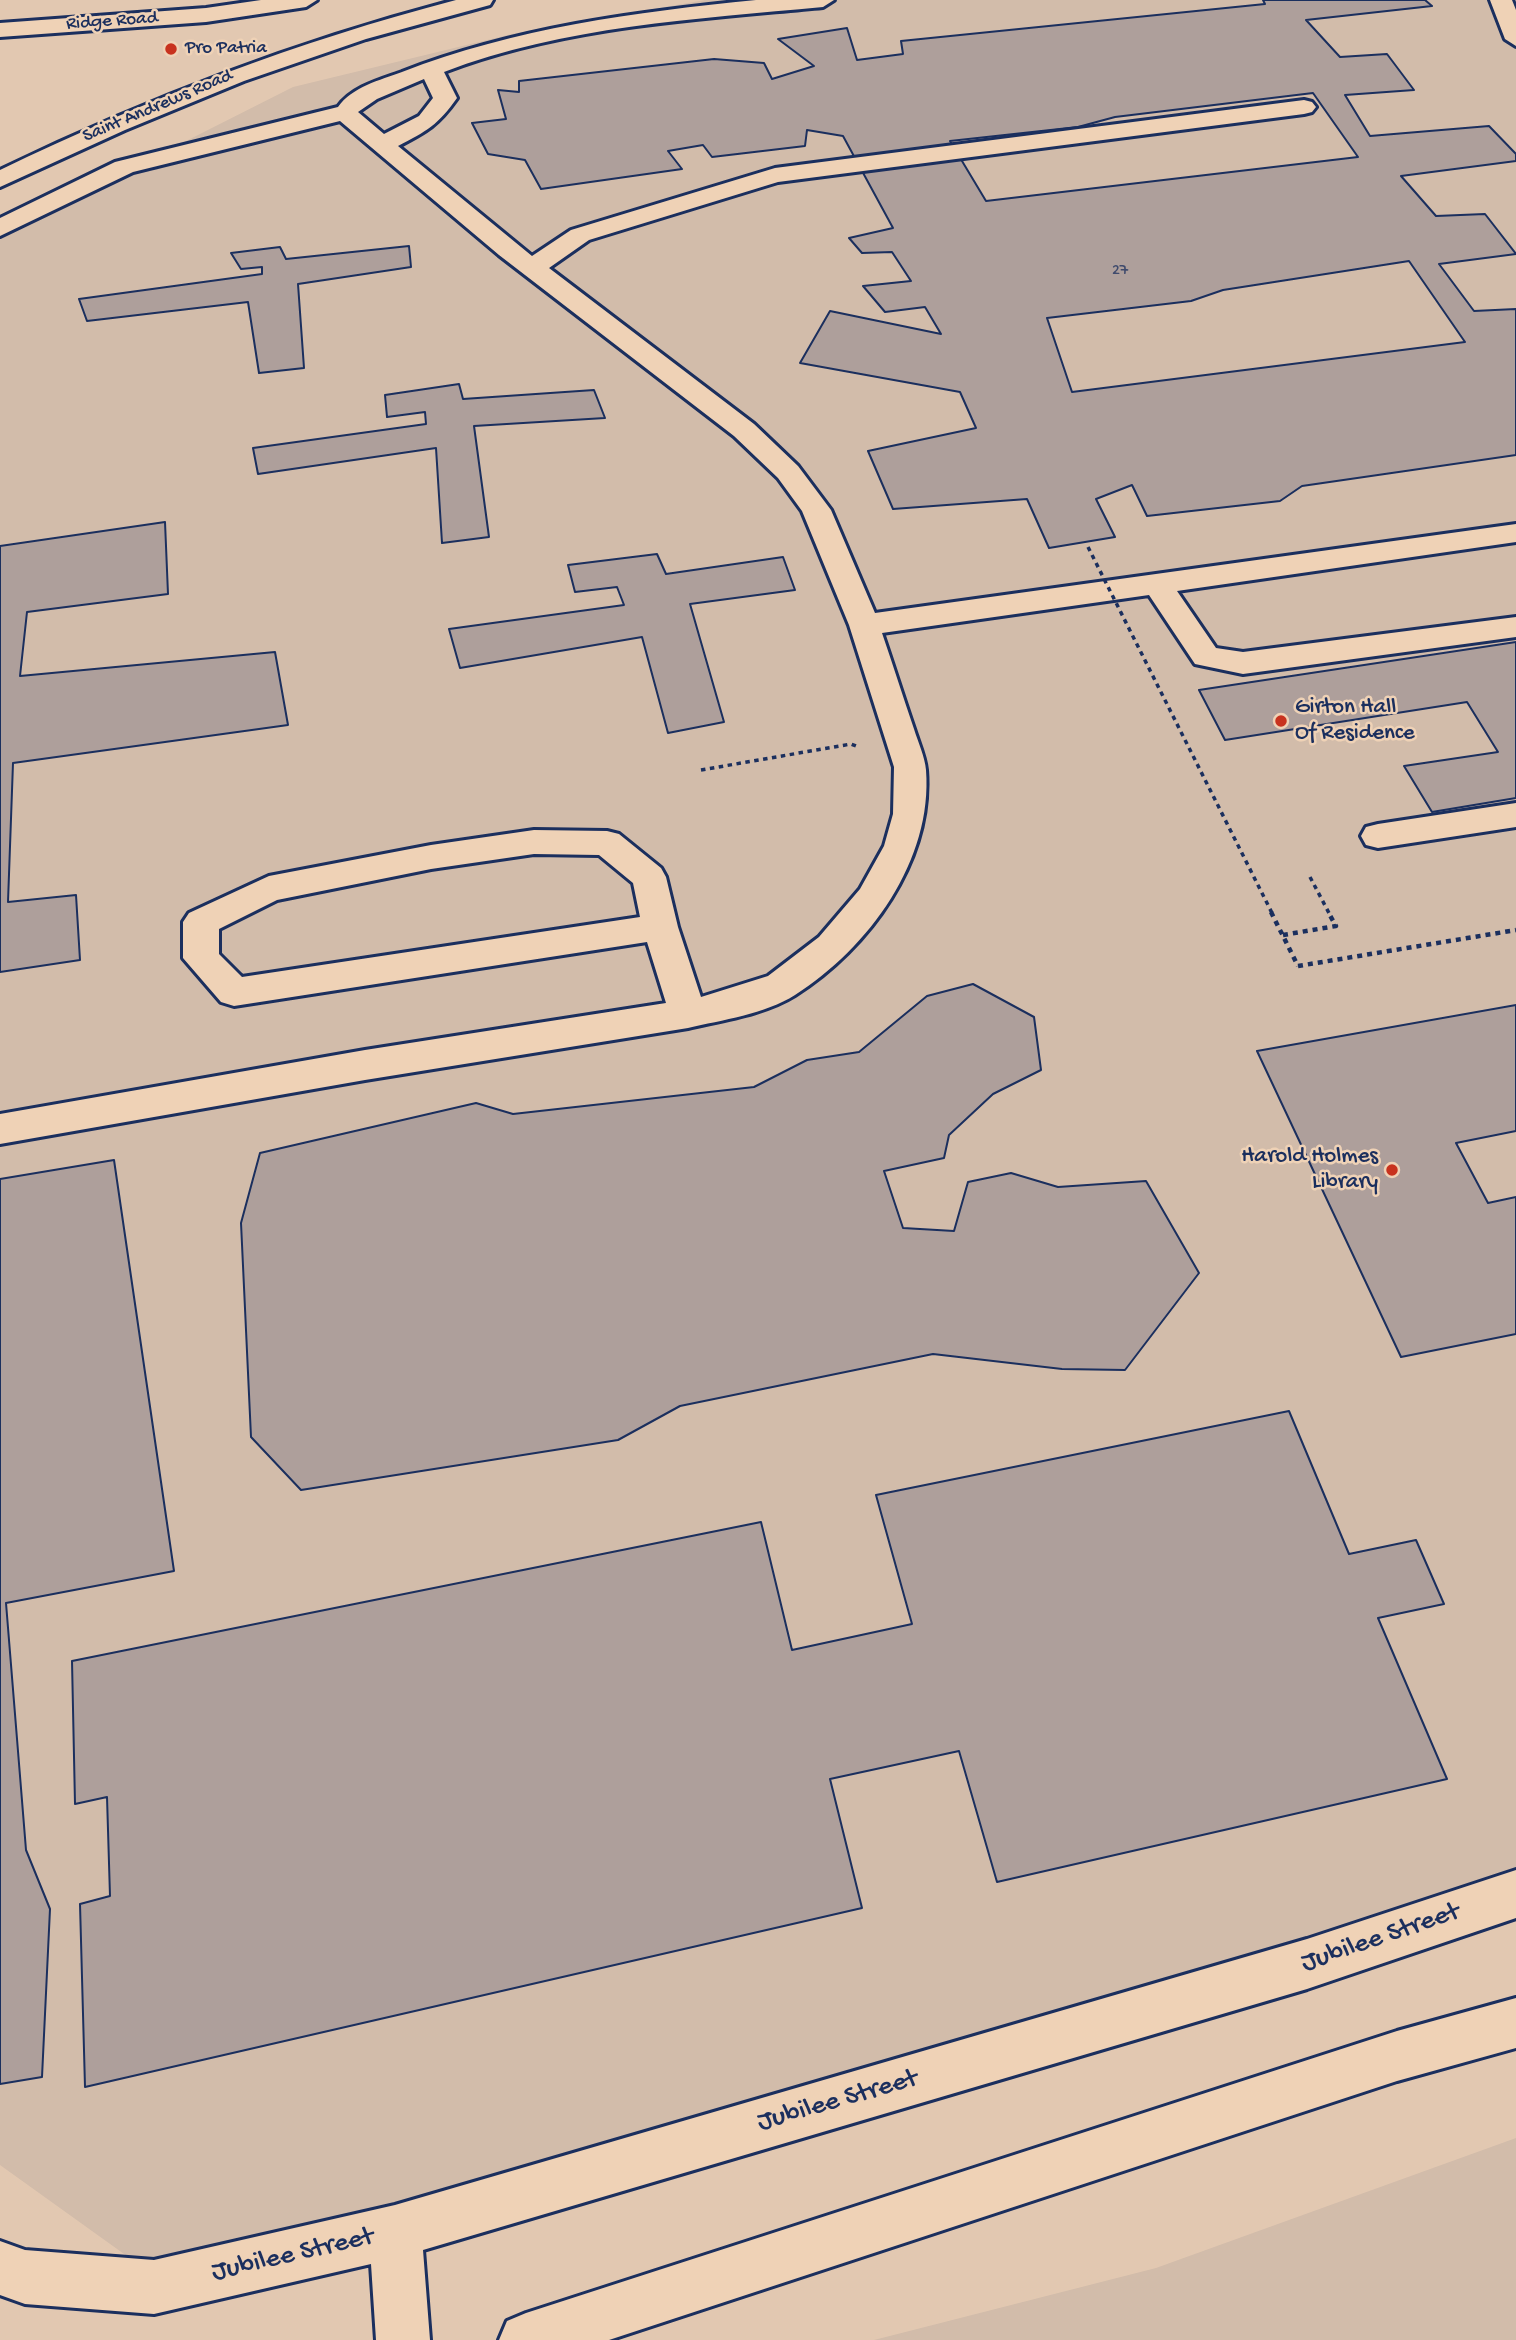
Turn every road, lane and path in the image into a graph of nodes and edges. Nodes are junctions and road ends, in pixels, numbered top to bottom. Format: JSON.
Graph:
{"nodes":[{"id":1,"x":306,"y":0,"type":"edge"},
{"id":2,"x":416,"y":0,"type":"edge"},
{"id":3,"x":482,"y":0,"type":"edge"},
{"id":4,"x":823,"y":0,"type":"edge"},
{"id":5,"x":1501,"y":0,"type":"edge"},
{"id":6,"x":0,"y":30,"type":"edge"},
{"id":7,"x":1516,"y":39,"type":"edge"},
{"id":8,"x":430,"y":68,"type":"junction"},
{"id":9,"x":1304,"y":107,"type":"dead end"},
{"id":10,"x":346,"y":112,"type":"junction"},
{"id":11,"x":383,"y":145,"type":"junction"},
{"id":12,"x":0,"y":157,"type":"edge"},
{"id":13,"x":0,"y":180,"type":"edge"},
{"id":14,"x":0,"y":228,"type":"edge"},
{"id":15,"x":532,"y":268,"type":"junction"},
{"id":16,"x":1516,"y":533,"type":"edge"},
{"id":17,"x":1088,"y":547,"type":"dead end"},
{"id":18,"x":1157,"y":583,"type":"junction"},
{"id":19,"x":864,"y":625,"type":"junction"},
{"id":20,"x":1516,"y":627,"type":"edge"},
{"id":21,"x":1516,"y":814,"type":"edge"},
{"id":22,"x":1378,"y":836,"type":"dead end"},
{"id":23,"x":1310,"y":877,"type":"dead end"},
{"id":24,"x":660,"y":927,"type":"junction"},
{"id":25,"x":1516,"y":930,"type":"edge"},
{"id":26,"x":1283,"y":935,"type":"junction"},
{"id":27,"x":688,"y":1014,"type":"junction"},
{"id":28,"x":0,"y":1129,"type":"edge"},
{"id":29,"x":1516,"y":1894,"type":"edge"},
{"id":30,"x":1516,"y":2023,"type":"edge"},
{"id":31,"x":395,"y":2232,"type":"junction"},
{"id":32,"x":0,"y":2268,"type":"edge"},
{"id":33,"x":403,"y":2340,"type":"edge"},
{"id":34,"x":526,"y":2340,"type":"edge"}],
"edges":[{"from":1,"to":6,"type":"street","name":"Ridge Road"},
{"from":2,"to":12,"type":"street","name":"Saint Andrews Road"},
{"from":3,"to":13,"type":"street","name":"Saint Andrews Road"},
{"from":4,"to":8,"type":"street"},
{"from":5,"to":7,"type":"street"},
{"from":8,"to":10,"type":"street"},
{"from":8,"to":11,"type":"street"},
{"from":9,"to":15,"type":"street"},
{"from":10,"to":11,"type":"street"},
{"from":10,"to":14,"type":"street"},
{"from":11,"to":15,"type":"street"},
{"from":15,"to":19,"type":"street"},
{"from":16,"to":18,"type":"street"},
{"from":17,"to":26,"type":"path","bridge":true},
{"from":18,"to":19,"type":"street"},
{"from":18,"to":20,"type":"street"},
{"from":19,"to":27,"type":"street"},
{"from":21,"to":22,"type":"street"},
{"from":23,"to":26,"type":"path"},
{"from":24,"to":24,"type":"street"},
{"from":24,"to":27,"type":"street"},
{"from":25,"to":26,"type":"path","bridge":true},
{"from":27,"to":28,"type":"street"},
{"from":29,"to":31,"type":"street","name":"Jubilee Street"},
{"from":30,"to":34,"type":"street"},
{"from":31,"to":32,"type":"street","name":"Jubilee Street"},
{"from":31,"to":33,"type":"street"}]}
